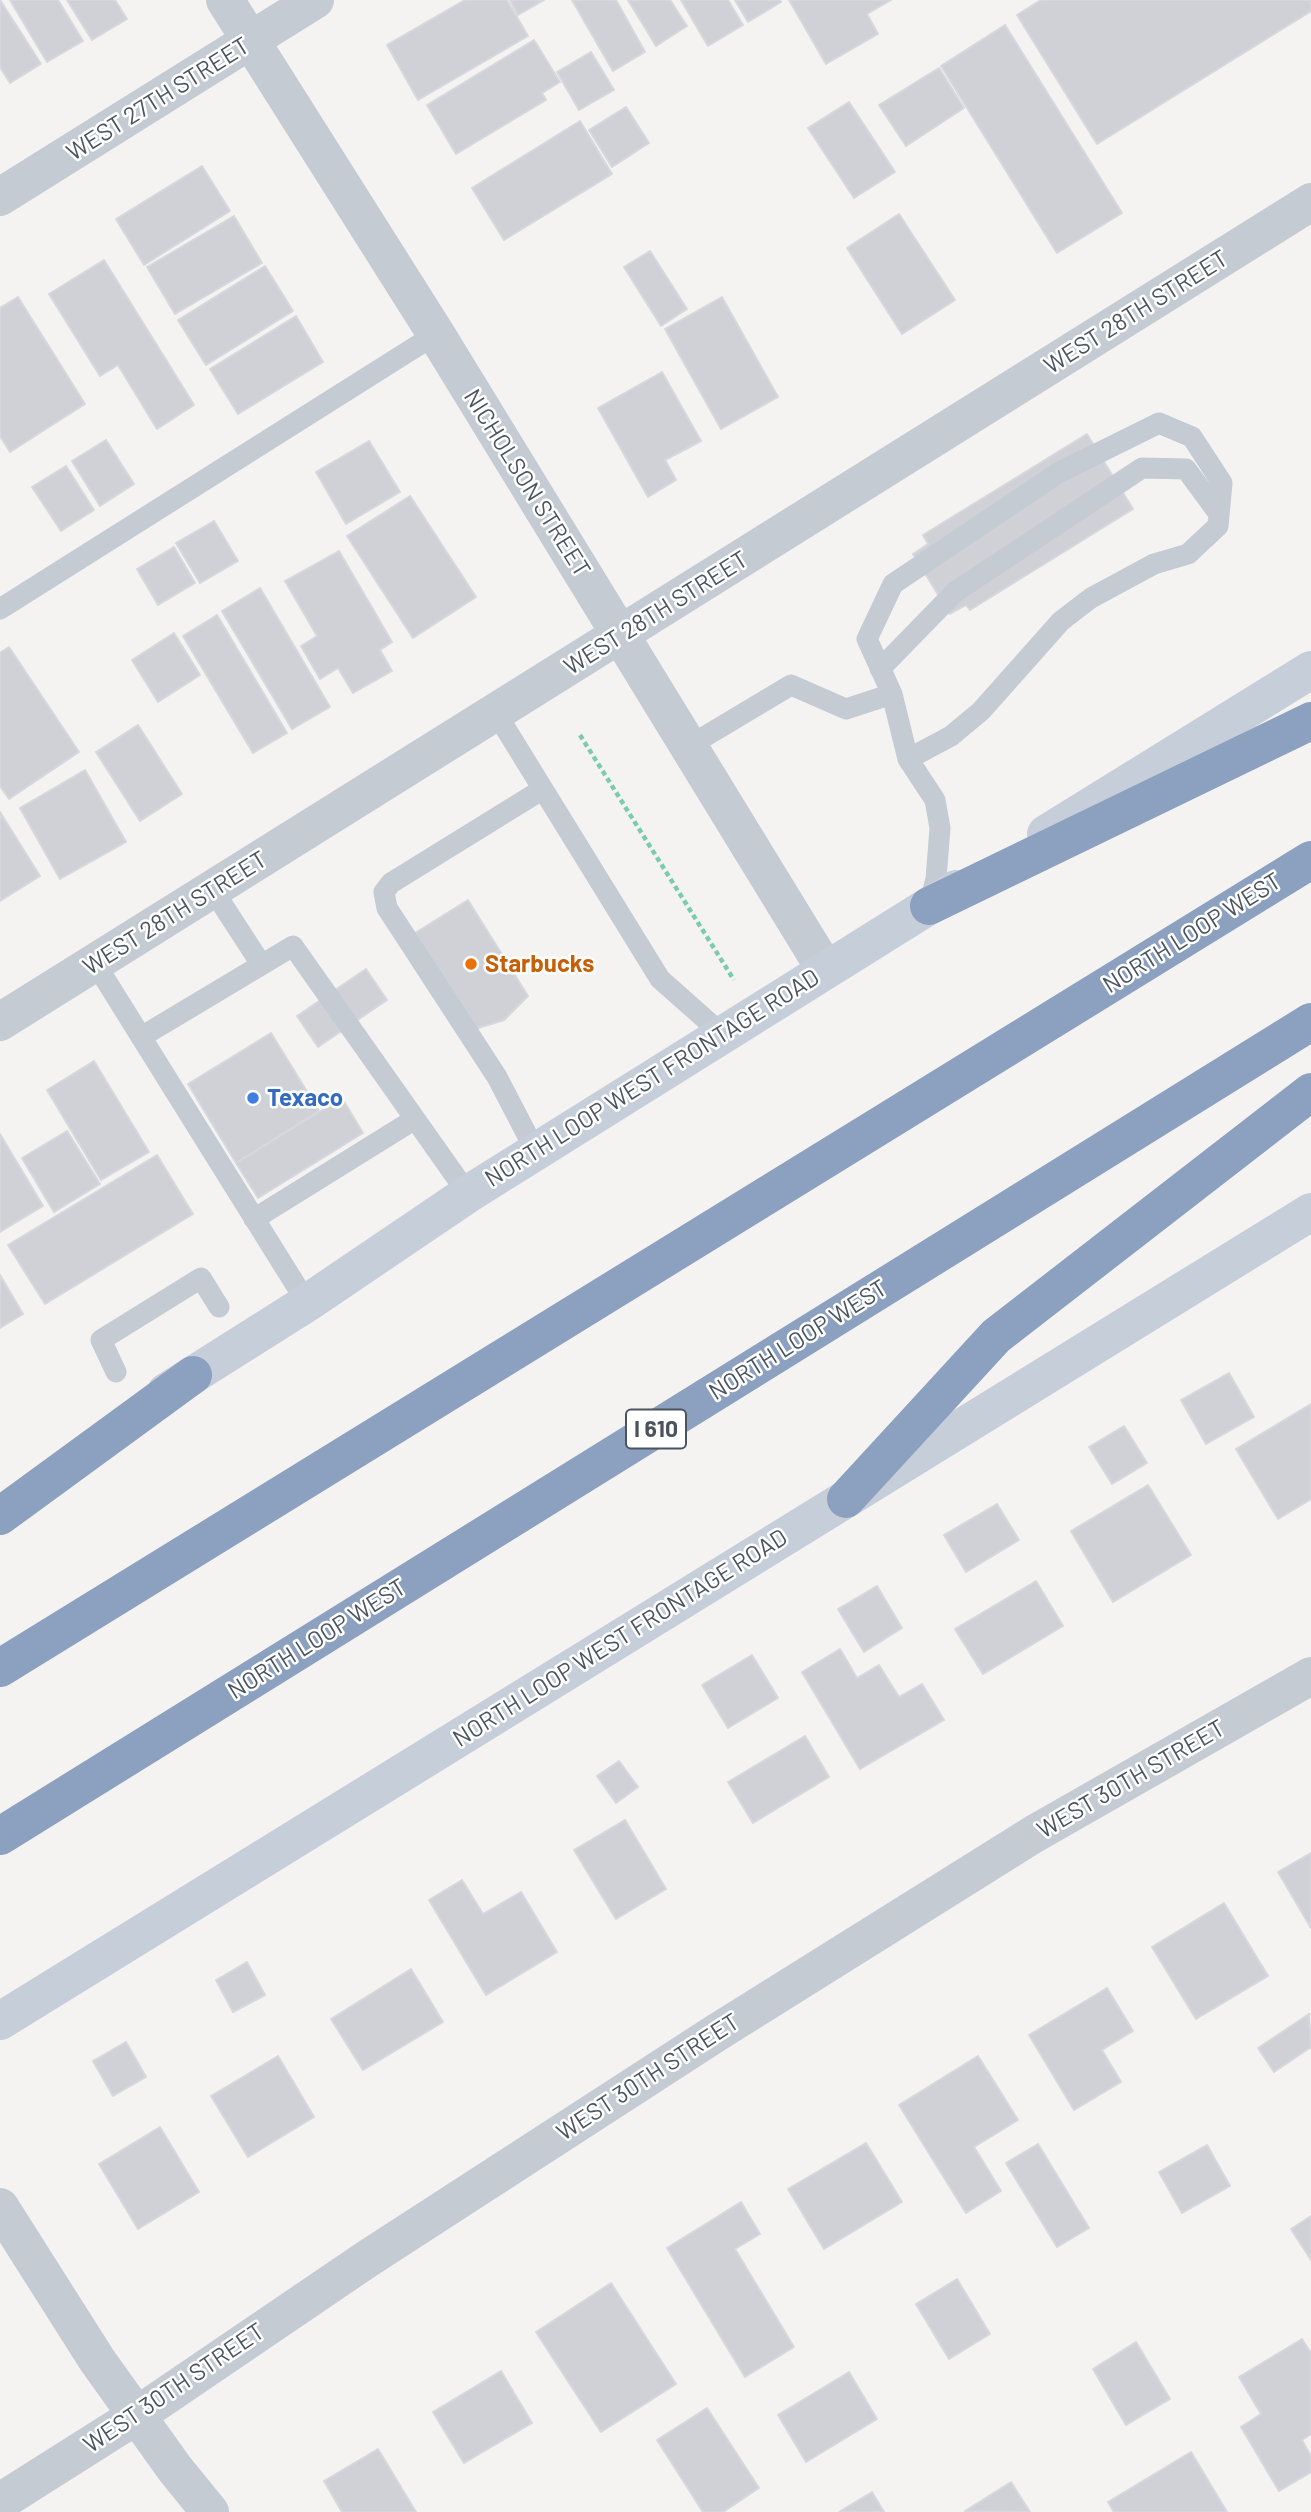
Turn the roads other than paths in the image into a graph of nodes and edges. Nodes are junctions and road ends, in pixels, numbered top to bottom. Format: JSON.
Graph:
{"nodes":[{"id":1,"x":225,"y":0,"type":"edge"},
{"id":2,"x":315,"y":0,"type":"edge"},
{"id":3,"x":251,"y":40,"type":"junction"},
{"id":4,"x":0,"y":197,"type":"edge"},
{"id":5,"x":1311,"y":202,"type":"edge"},
{"id":6,"x":436,"y":334,"type":"junction"},
{"id":7,"x":1219,"y":514,"type":"junction"},
{"id":8,"x":0,"y":609,"type":"edge"},
{"id":9,"x":621,"y":635,"type":"junction"},
{"id":10,"x":880,"y":668,"type":"junction"},
{"id":11,"x":1311,"y":670,"type":"edge"},
{"id":12,"x":892,"y":694,"type":"junction"},
{"id":13,"x":496,"y":713,"type":"junction"},
{"id":14,"x":1311,"y":721,"type":"edge"},
{"id":15,"x":689,"y":746,"type":"junction"},
{"id":16,"x":908,"y":759,"type":"junction"},
{"id":17,"x":544,"y":789,"type":"junction"},
{"id":18,"x":1311,"y":860,"type":"edge"},
{"id":19,"x":213,"y":890,"type":"junction"},
{"id":20,"x":929,"y":906,"type":"junction"},
{"id":21,"x":95,"y":963,"type":"junction"},
{"id":22,"x":261,"y":964,"type":"junction"},
{"id":23,"x":825,"y":969,"type":"junction"},
{"id":24,"x":0,"y":1022,"type":"edge"},
{"id":25,"x":1311,"y":1022,"type":"edge"},
{"id":26,"x":722,"y":1034,"type":"junction"},
{"id":27,"x":141,"y":1037,"type":"junction"},
{"id":28,"x":1311,"y":1092,"type":"edge"},
{"id":29,"x":415,"y":1119,"type":"junction"},
{"id":30,"x":536,"y":1152,"type":"junction"},
{"id":31,"x":468,"y":1194,"type":"junction"},
{"id":32,"x":1311,"y":1212,"type":"edge"},
{"id":33,"x":254,"y":1219,"type":"junction"},
{"id":34,"x":307,"y":1303,"type":"junction"},
{"id":35,"x":219,"y":1307,"type":"dead end"},
{"id":36,"x":116,"y":1372,"type":"dead end"},
{"id":37,"x":193,"y":1375,"type":"junction"},
{"id":38,"x":0,"y":1494,"type":"edge"},
{"id":39,"x":846,"y":1499,"type":"junction"},
{"id":40,"x":0,"y":1516,"type":"edge"},
{"id":41,"x":0,"y":1668,"type":"edge"},
{"id":42,"x":1311,"y":1676,"type":"edge"},
{"id":43,"x":0,"y":1836,"type":"edge"},
{"id":44,"x":0,"y":2021,"type":"edge"},
{"id":45,"x":0,"y":2207,"type":"edge"},
{"id":46,"x":136,"y":2416,"type":"junction"},
{"id":47,"x":0,"y":2502,"type":"edge"},
{"id":48,"x":210,"y":2512,"type":"edge"}],
"edges":[{"from":1,"to":3,"type":"street","name":"NICHOLSON STREET"},
{"from":2,"to":3,"type":"street","name":"WEST 27TH STREET"},
{"from":3,"to":4,"type":"street","name":"WEST 27TH STREET"},
{"from":3,"to":6,"type":"street","name":"NICHOLSON STREET"},
{"from":5,"to":9,"type":"street","name":"WEST 28TH STREET"},
{"from":6,"to":8,"type":"lane"},
{"from":6,"to":9,"type":"street","name":"NICHOLSON STREET"},
{"from":7,"to":10,"type":"lane"},
{"from":7,"to":10,"type":"lane"},
{"from":7,"to":16,"type":"lane"},
{"from":9,"to":13,"type":"street","name":"WEST 28TH STREET"},
{"from":9,"to":15,"type":"street","name":"NICHOLSON STREET"},
{"from":10,"to":12,"type":"lane"},
{"from":11,"to":20,"type":"main road","name":"NORTH LOOP WEST FRONTAGE ROAD"},
{"from":12,"to":15,"type":"lane"},
{"from":12,"to":16,"type":"lane"},
{"from":13,"to":17,"type":"lane"},
{"from":13,"to":19,"type":"street","name":"WEST 28TH STREET"},
{"from":14,"to":20,"type":"highway"},
{"from":15,"to":23,"type":"street","name":"NICHOLSON STREET"},
{"from":16,"to":20,"type":"lane"},
{"from":17,"to":26,"type":"lane"},
{"from":17,"to":30,"type":"lane"},
{"from":18,"to":41,"type":"highway","name":"NORTH LOOP WEST"},
{"from":19,"to":21,"type":"street","name":"WEST 28TH STREET"},
{"from":19,"to":22,"type":"lane"},
{"from":20,"to":23,"type":"main road","name":"NORTH LOOP WEST FRONTAGE ROAD"},
{"from":21,"to":24,"type":"street","name":"WEST 28TH STREET"},
{"from":21,"to":27,"type":"lane"},
{"from":22,"to":27,"type":"lane"},
{"from":22,"to":29,"type":"lane"},
{"from":23,"to":26,"type":"main road","name":"NORTH LOOP WEST FRONTAGE ROAD"},
{"from":25,"to":43,"type":"highway","name":"NORTH LOOP WEST","number":"I 610"},
{"from":26,"to":30,"type":"main road","name":"NORTH LOOP WEST FRONTAGE ROAD"},
{"from":27,"to":33,"type":"lane"},
{"from":28,"to":39,"type":"highway"},
{"from":29,"to":31,"type":"lane"},
{"from":29,"to":33,"type":"lane"},
{"from":30,"to":31,"type":"main road","name":"NORTH LOOP WEST FRONTAGE ROAD"},
{"from":31,"to":34,"type":"main road","name":"NORTH LOOP WEST FRONTAGE ROAD"},
{"from":32,"to":39,"type":"main road","name":"NORTH LOOP WEST FRONTAGE ROAD"},
{"from":33,"to":34,"type":"lane"},
{"from":34,"to":37,"type":"main road","name":"NORTH LOOP WEST FRONTAGE ROAD"},
{"from":35,"to":36,"type":"lane"},
{"from":37,"to":38,"type":"main road","name":"NORTH LOOP WEST FRONTAGE ROAD"},
{"from":37,"to":40,"type":"highway"},
{"from":39,"to":44,"type":"main road","name":"NORTH LOOP WEST FRONTAGE ROAD"},
{"from":42,"to":46,"type":"street","name":"WEST 30TH STREET"},
{"from":45,"to":46,"type":"street"},
{"from":46,"to":47,"type":"street","name":"WEST 30TH STREET"},
{"from":46,"to":48,"type":"street"}]}
